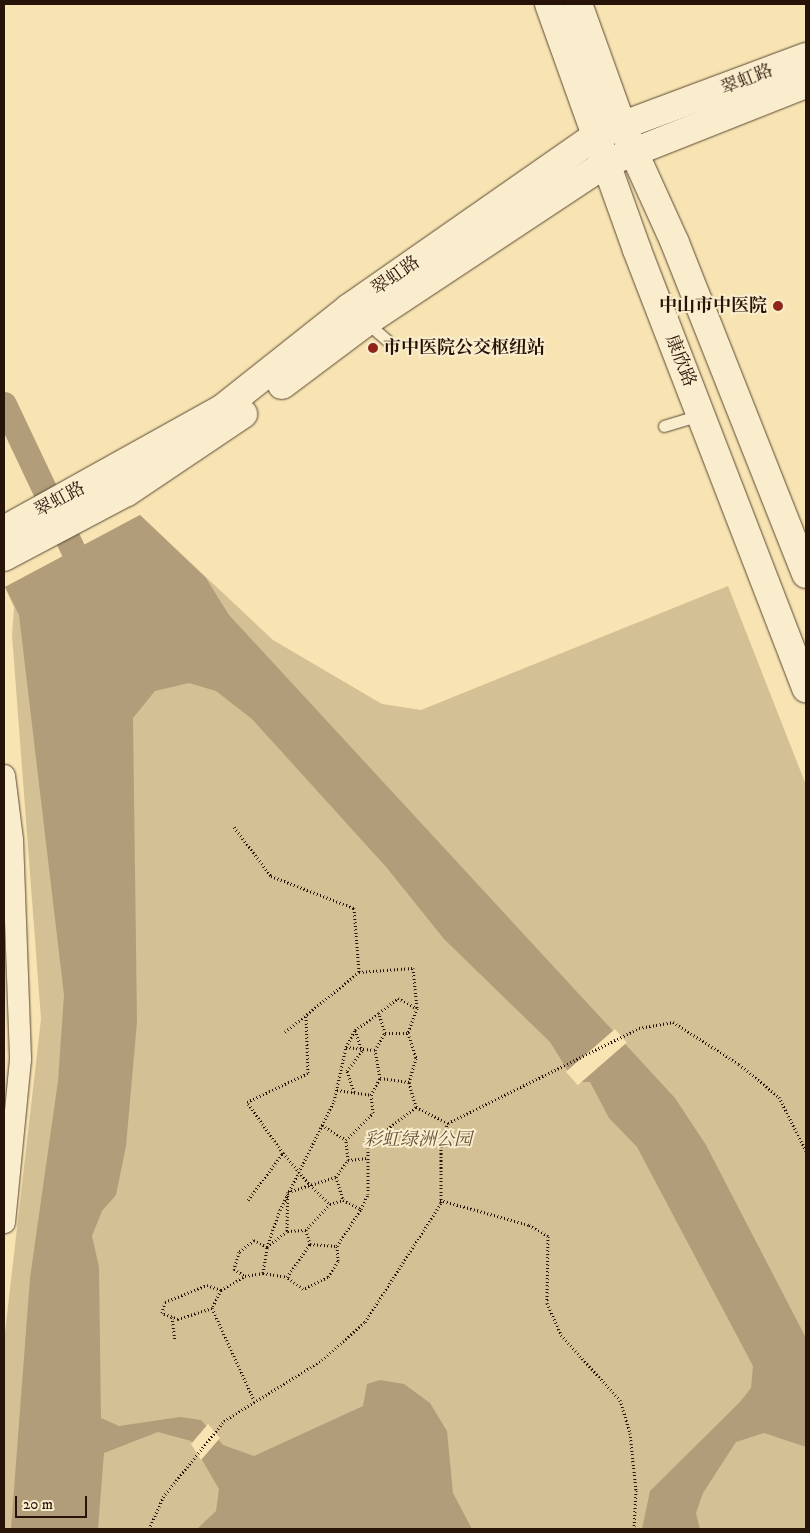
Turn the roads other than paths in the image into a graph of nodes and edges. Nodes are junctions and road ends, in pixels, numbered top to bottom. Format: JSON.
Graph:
{"nodes":[{"id":1,"x":549,"y":4,"type":"edge"},
{"id":2,"x":578,"y":4,"type":"edge"},
{"id":3,"x":806,"y":57,"type":"edge"},
{"id":4,"x":806,"y":84,"type":"edge"},
{"id":5,"x":610,"y":131,"type":"junction"},
{"id":6,"x":634,"y":152,"type":"junction"},
{"id":7,"x":606,"y":163,"type":"junction"},
{"id":8,"x":357,"y":315,"type":"junction"},
{"id":9,"x":387,"y":340,"type":"dead end"},
{"id":10,"x":701,"y":415,"type":"junction"},
{"id":11,"x":664,"y":426,"type":"dead end"},
{"id":12,"x":122,"y":481,"type":"junction"},
{"id":13,"x":4,"y":530,"type":"edge"},
{"id":14,"x":4,"y":557,"type":"edge"},
{"id":15,"x":806,"y":574,"type":"edge"},
{"id":16,"x":806,"y":689,"type":"edge"},
{"id":17,"x":4,"y":775,"type":"edge"},
{"id":18,"x":4,"y":1222,"type":"edge"}],
"edges":[{"from":1,"to":5,"type":"street","name":"康欣路"},
{"from":2,"to":5,"type":"street","name":"康欣路"},
{"from":3,"to":5,"type":"street","name":"翠虹路"},
{"from":4,"to":6,"type":"street","name":"翠虹路"},
{"from":5,"to":6,"type":"street","name":"康欣路"},
{"from":5,"to":7,"type":"street","name":"康欣路"},
{"from":5,"to":8,"type":"street","name":"翠虹路"},
{"from":6,"to":7,"type":"street","name":"翠虹路"},
{"from":6,"to":15,"type":"street","name":"康欣路"},
{"from":7,"to":8,"type":"street","name":"翠虹路"},
{"from":7,"to":10,"type":"street","name":"康欣路"},
{"from":8,"to":9,"type":"lane"},
{"from":8,"to":12,"type":"street","name":"翠虹路"},
{"from":10,"to":11,"type":"lane"},
{"from":10,"to":16,"type":"street","name":"康欣路"},
{"from":12,"to":13,"type":"street","name":"翠虹路"},
{"from":12,"to":14,"type":"street","name":"翠虹路"},
{"from":17,"to":18,"type":"street"}]}
